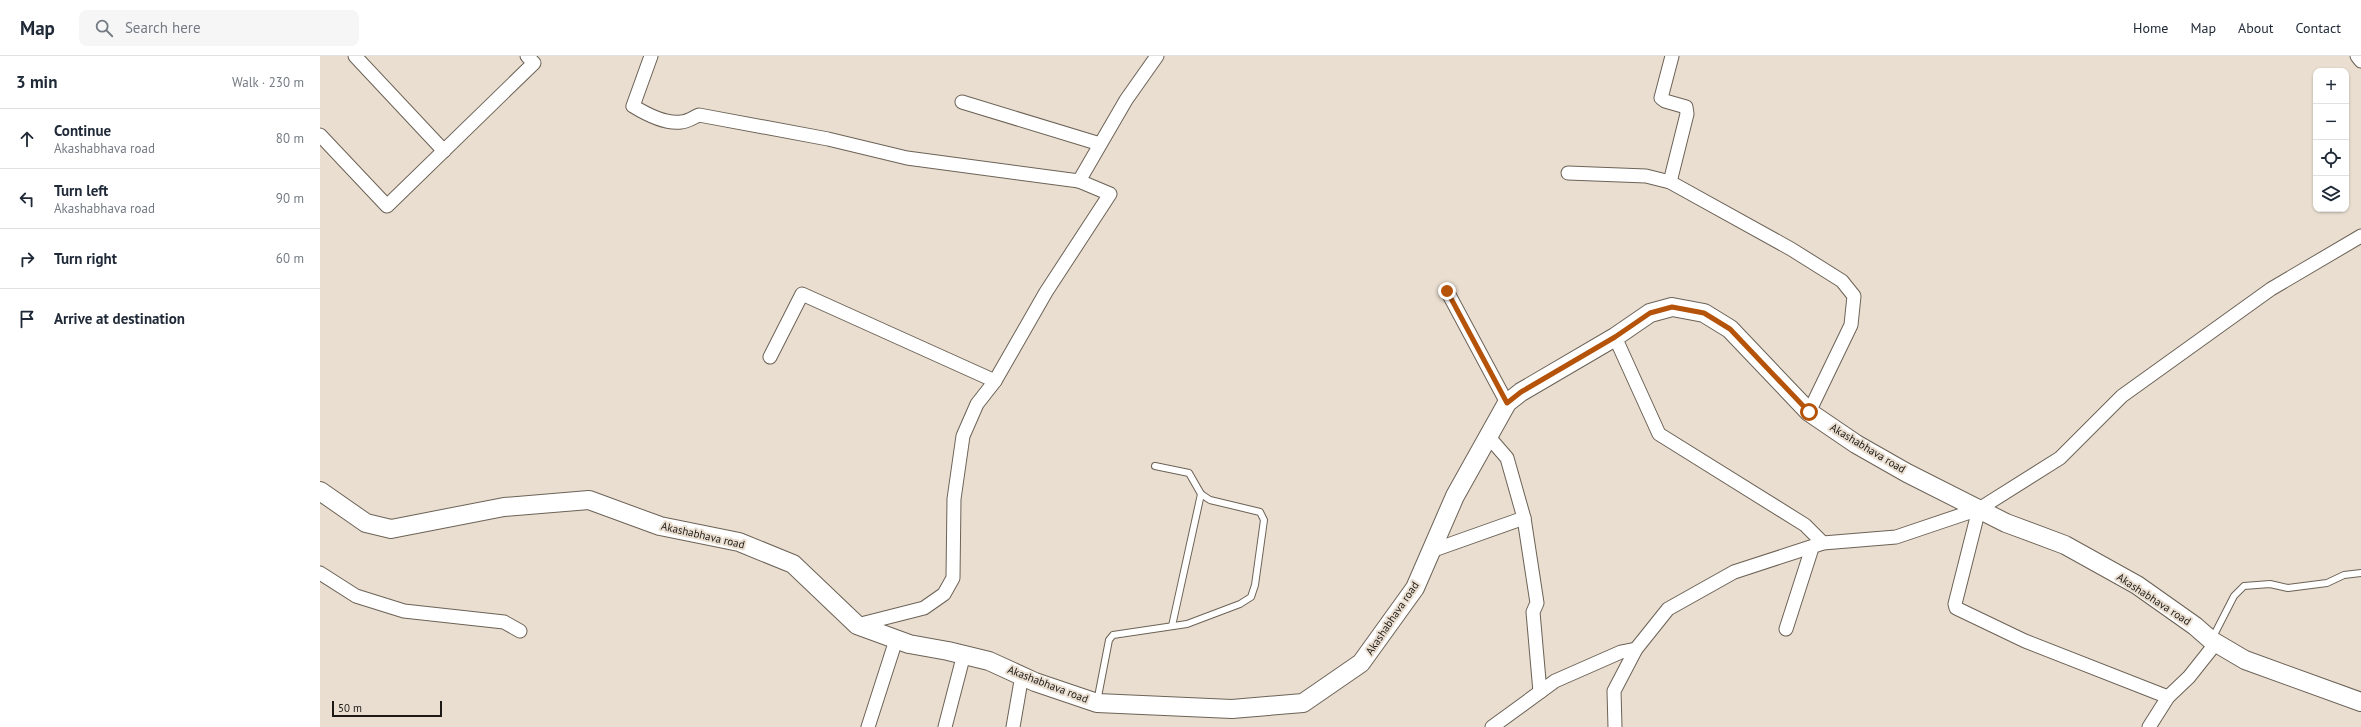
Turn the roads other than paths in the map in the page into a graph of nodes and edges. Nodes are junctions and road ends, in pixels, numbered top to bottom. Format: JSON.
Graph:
{"nodes":[{"id":1,"x":355,"y":56,"type":"edge"},
{"id":2,"x":527,"y":56,"type":"edge"},
{"id":3,"x":651,"y":56,"type":"edge"},
{"id":4,"x":1157,"y":56,"type":"edge"},
{"id":5,"x":1672,"y":56,"type":"edge"},
{"id":6,"x":2357,"y":56,"type":"edge"},
{"id":7,"x":2361,"y":61,"type":"edge"},
{"id":8,"x":962,"y":102,"type":"dead end"},
{"id":9,"x":320,"y":135,"type":"edge"},
{"id":10,"x":1100,"y":144,"type":"junction"},
{"id":11,"x":444,"y":151,"type":"junction"},
{"id":12,"x":1568,"y":173,"type":"dead end"},
{"id":13,"x":1079,"y":181,"type":"junction"},
{"id":14,"x":1670,"y":182,"type":"junction"},
{"id":15,"x":2361,"y":236,"type":"edge"},
{"id":16,"x":1447,"y":291,"type":"dead end"},
{"id":17,"x":1615,"y":337,"type":"junction"},
{"id":18,"x":770,"y":357,"type":"dead end"},
{"id":19,"x":995,"y":380,"type":"junction"},
{"id":20,"x":1507,"y":403,"type":"junction"},
{"id":21,"x":1809,"y":412,"type":"junction"},
{"id":22,"x":1488,"y":436,"type":"junction"},
{"id":23,"x":1155,"y":466,"type":"dead end"},
{"id":24,"x":320,"y":491,"type":"edge"},
{"id":25,"x":1201,"y":494,"type":"junction"},
{"id":26,"x":1978,"y":509,"type":"junction"},
{"id":27,"x":1524,"y":518,"type":"junction"},
{"id":28,"x":1817,"y":545,"type":"junction"},
{"id":29,"x":1431,"y":551,"type":"junction"},
{"id":30,"x":320,"y":573,"type":"edge"},
{"id":31,"x":2361,"y":573,"type":"edge"},
{"id":32,"x":857,"y":625,"type":"junction"},
{"id":33,"x":1172,"y":626,"type":"junction"},
{"id":34,"x":1786,"y":628,"type":"dead end"},
{"id":35,"x":520,"y":631,"type":"dead end"},
{"id":36,"x":896,"y":640,"type":"junction"},
{"id":37,"x":2213,"y":641,"type":"junction"},
{"id":38,"x":1636,"y":649,"type":"junction"},
{"id":39,"x":964,"y":654,"type":"junction"},
{"id":40,"x":1022,"y":675,"type":"junction"},
{"id":41,"x":1540,"y":692,"type":"junction"},
{"id":42,"x":2168,"y":697,"type":"junction"},
{"id":43,"x":2361,"y":702,"type":"edge"},
{"id":44,"x":1097,"y":703,"type":"junction"},
{"id":45,"x":868,"y":727,"type":"edge"},
{"id":46,"x":945,"y":727,"type":"edge"},
{"id":47,"x":1013,"y":727,"type":"edge"},
{"id":48,"x":1492,"y":727,"type":"edge"},
{"id":49,"x":1615,"y":727,"type":"edge"},
{"id":50,"x":2149,"y":727,"type":"edge"}],
"edges":[{"from":1,"to":11,"type":"street"},
{"from":2,"to":11,"type":"street"},
{"from":3,"to":13,"type":"street"},
{"from":4,"to":10,"type":"street"},
{"from":5,"to":14,"type":"street"},
{"from":6,"to":7,"type":"street"},
{"from":8,"to":10,"type":"street"},
{"from":9,"to":11,"type":"street"},
{"from":10,"to":13,"type":"street"},
{"from":12,"to":14,"type":"street"},
{"from":13,"to":19,"type":"street"},
{"from":14,"to":21,"type":"street"},
{"from":15,"to":26,"type":"street"},
{"from":16,"to":20,"type":"street"},
{"from":17,"to":20,"type":"street","name":"Akashabhava road"},
{"from":17,"to":21,"type":"street","name":"Akashabhava road"},
{"from":17,"to":28,"type":"street"},
{"from":18,"to":19,"type":"street"},
{"from":19,"to":32,"type":"street"},
{"from":20,"to":22,"type":"street","name":"Akashabhava road"},
{"from":21,"to":26,"type":"street","name":"Akashabhava road"},
{"from":22,"to":27,"type":"street"},
{"from":22,"to":29,"type":"street","name":"Akashabhava road"},
{"from":23,"to":25,"type":"lane"},
{"from":24,"to":32,"type":"street","name":"Akashabhava road"},
{"from":25,"to":33,"type":"lane"},
{"from":25,"to":33,"type":"lane"},
{"from":26,"to":28,"type":"street"},
{"from":26,"to":37,"type":"street","name":"Akashabhava road"},
{"from":26,"to":42,"type":"street"},
{"from":27,"to":29,"type":"street"},
{"from":27,"to":41,"type":"street"},
{"from":28,"to":34,"type":"street"},
{"from":28,"to":38,"type":"street"},
{"from":29,"to":44,"type":"street","name":"Akashabhava road"},
{"from":30,"to":35,"type":"street"},
{"from":31,"to":37,"type":"lane"},
{"from":32,"to":36,"type":"street","name":"Akashabhava road"},
{"from":33,"to":44,"type":"lane"},
{"from":36,"to":39,"type":"street","name":"Akashabhava road"},
{"from":36,"to":45,"type":"street"},
{"from":37,"to":42,"type":"street"},
{"from":37,"to":43,"type":"street","name":"Akashabhava road"},
{"from":38,"to":41,"type":"street"},
{"from":38,"to":49,"type":"street"},
{"from":39,"to":40,"type":"street","name":"Akashabhava road"},
{"from":39,"to":46,"type":"street"},
{"from":40,"to":44,"type":"street","name":"Akashabhava road"},
{"from":40,"to":47,"type":"street"},
{"from":41,"to":48,"type":"street"},
{"from":42,"to":50,"type":"street"}]}
